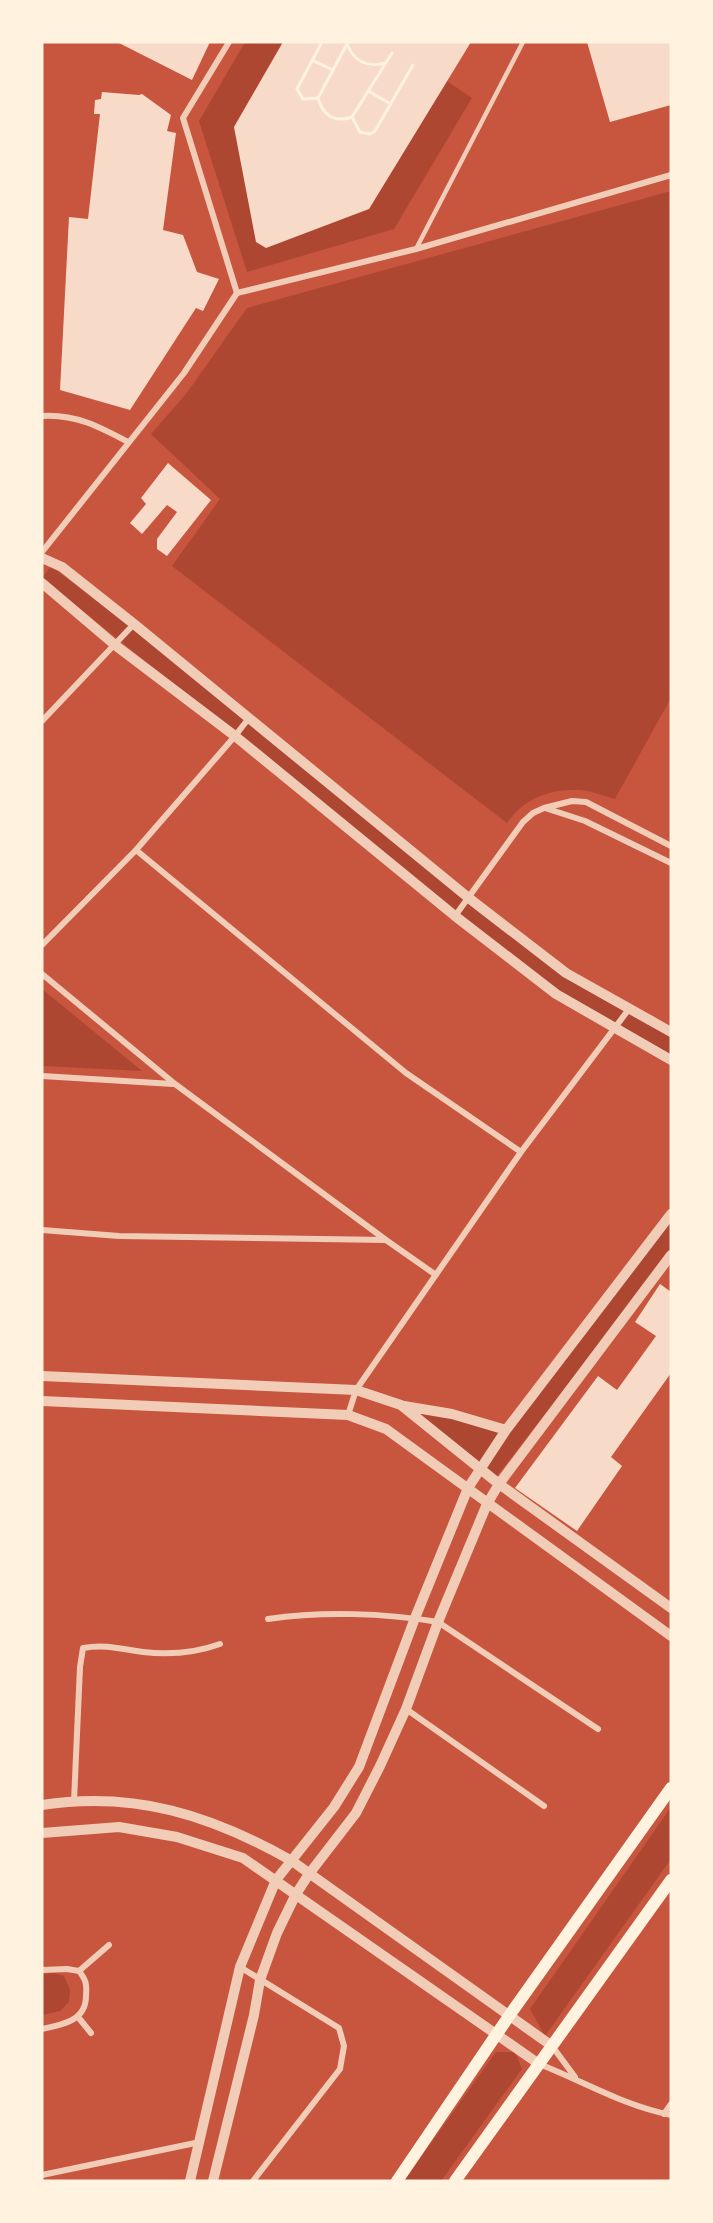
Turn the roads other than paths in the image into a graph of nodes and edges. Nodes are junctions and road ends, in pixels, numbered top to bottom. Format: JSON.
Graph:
{"nodes":[{"id":1,"x":230,"y":42,"type":"edge"},
{"id":2,"x":523,"y":42,"type":"edge"},
{"id":3,"x":671,"y":175,"type":"edge"},
{"id":4,"x":416,"y":249,"type":"junction"},
{"id":5,"x":237,"y":293,"type":"junction"},
{"id":6,"x":42,"y":416,"type":"edge"},
{"id":7,"x":128,"y":442,"type":"junction"},
{"id":8,"x":42,"y":552,"type":"edge"},
{"id":9,"x":42,"y":558,"type":"edge"},
{"id":10,"x":42,"y":583,"type":"edge"},
{"id":11,"x":134,"y":624,"type":"junction"},
{"id":12,"x":115,"y":645,"type":"junction"},
{"id":13,"x":249,"y":718,"type":"junction"},
{"id":14,"x":42,"y":721,"type":"edge"},
{"id":15,"x":235,"y":736,"type":"junction"},
{"id":16,"x":544,"y":808,"type":"junction"},
{"id":17,"x":671,"y":846,"type":"edge"},
{"id":18,"x":136,"y":850,"type":"junction"},
{"id":19,"x":671,"y":852,"type":"edge"},
{"id":20,"x":669,"y":861,"type":"edge"},
{"id":21,"x":470,"y":899,"type":"junction"},
{"id":22,"x":455,"y":916,"type":"junction"},
{"id":23,"x":42,"y":945,"type":"edge"},
{"id":24,"x":42,"y":974,"type":"edge"},
{"id":25,"x":629,"y":1009,"type":"junction"},
{"id":26,"x":615,"y":1028,"type":"junction"},
{"id":27,"x":671,"y":1032,"type":"edge"},
{"id":28,"x":671,"y":1060,"type":"edge"},
{"id":29,"x":42,"y":1076,"type":"edge"},
{"id":30,"x":175,"y":1084,"type":"junction"},
{"id":31,"x":521,"y":1152,"type":"junction"},
{"id":32,"x":671,"y":1214,"type":"edge"},
{"id":33,"x":42,"y":1230,"type":"edge"},
{"id":34,"x":386,"y":1240,"type":"junction"},
{"id":35,"x":671,"y":1255,"type":"edge"},
{"id":36,"x":436,"y":1275,"type":"junction"},
{"id":37,"x":42,"y":1376,"type":"edge"},
{"id":38,"x":356,"y":1390,"type":"junction"},
{"id":39,"x":42,"y":1401,"type":"edge"},
{"id":40,"x":401,"y":1405,"type":"junction"},
{"id":41,"x":348,"y":1415,"type":"junction"},
{"id":42,"x":506,"y":1430,"type":"junction"},
{"id":43,"x":480,"y":1469,"type":"junction"},
{"id":44,"x":499,"y":1484,"type":"junction"},
{"id":45,"x":468,"y":1488,"type":"junction"},
{"id":46,"x":487,"y":1504,"type":"junction"},
{"id":47,"x":671,"y":1608,"type":"edge"},
{"id":48,"x":415,"y":1618,"type":"junction"},
{"id":49,"x":268,"y":1619,"type":"dead end"},
{"id":50,"x":438,"y":1622,"type":"junction"},
{"id":51,"x":671,"y":1636,"type":"edge"},
{"id":52,"x":220,"y":1644,"type":"dead end"},
{"id":53,"x":406,"y":1709,"type":"junction"},
{"id":54,"x":598,"y":1729,"type":"dead end"},
{"id":55,"x":671,"y":1788,"type":"edge"},
{"id":56,"x":74,"y":1800,"type":"junction"},
{"id":57,"x":42,"y":1805,"type":"edge"},
{"id":58,"x":544,"y":1806,"type":"dead end"},
{"id":59,"x":42,"y":1833,"type":"edge"},
{"id":60,"x":292,"y":1861,"type":"junction"},
{"id":61,"x":309,"y":1874,"type":"junction"},
{"id":62,"x":276,"y":1880,"type":"junction"},
{"id":63,"x":671,"y":1880,"type":"edge"},
{"id":64,"x":296,"y":1894,"type":"junction"},
{"id":65,"x":109,"y":1945,"type":"dead end"},
{"id":66,"x":240,"y":1967,"type":"junction"},
{"id":67,"x":42,"y":1970,"type":"edge"},
{"id":68,"x":79,"y":1971,"type":"junction"},
{"id":69,"x":260,"y":1980,"type":"junction"},
{"id":70,"x":509,"y":2016,"type":"junction"},
{"id":71,"x":78,"y":2018,"type":"junction"},
{"id":72,"x":42,"y":2030,"type":"edge"},
{"id":73,"x":91,"y":2033,"type":"dead end"},
{"id":74,"x":497,"y":2035,"type":"junction"},
{"id":75,"x":552,"y":2046,"type":"junction"},
{"id":76,"x":539,"y":2064,"type":"junction"},
{"id":77,"x":575,"y":2078,"type":"junction"},
{"id":78,"x":671,"y":2104,"type":"edge"},
{"id":79,"x":667,"y":2114,"type":"edge"},
{"id":80,"x":200,"y":2142,"type":"junction"},
{"id":81,"x":42,"y":2175,"type":"edge"},
{"id":82,"x":190,"y":2181,"type":"edge"},
{"id":83,"x":213,"y":2181,"type":"edge"},
{"id":84,"x":252,"y":2181,"type":"edge"},
{"id":85,"x":397,"y":2181,"type":"edge"},
{"id":86,"x":455,"y":2181,"type":"edge"}],
"edges":[{"from":1,"to":5,"type":"street"},
{"from":2,"to":4,"type":"lane"},
{"from":3,"to":4,"type":"street"},
{"from":4,"to":5,"type":"street"},
{"from":5,"to":7,"type":"street"},
{"from":6,"to":7,"type":"street"},
{"from":7,"to":8,"type":"street"},
{"from":9,"to":11,"type":"street"},
{"from":10,"to":12,"type":"street"},
{"from":11,"to":12,"type":"street"},
{"from":11,"to":13,"type":"street"},
{"from":12,"to":14,"type":"street"},
{"from":12,"to":15,"type":"street"},
{"from":13,"to":15,"type":"street"},
{"from":13,"to":21,"type":"street"},
{"from":15,"to":18,"type":"street"},
{"from":15,"to":22,"type":"street"},
{"from":16,"to":17,"type":"street"},
{"from":16,"to":20,"type":"street"},
{"from":16,"to":21,"type":"street"},
{"from":18,"to":23,"type":"street"},
{"from":18,"to":31,"type":"street"},
{"from":19,"to":20,"type":"street"},
{"from":21,"to":22,"type":"street"},
{"from":21,"to":25,"type":"street"},
{"from":22,"to":26,"type":"street"},
{"from":24,"to":30,"type":"street"},
{"from":25,"to":26,"type":"street"},
{"from":25,"to":27,"type":"street"},
{"from":26,"to":28,"type":"street"},
{"from":26,"to":31,"type":"street"},
{"from":29,"to":30,"type":"street"},
{"from":30,"to":34,"type":"street"},
{"from":31,"to":36,"type":"street"},
{"from":32,"to":42,"type":"street"},
{"from":33,"to":34,"type":"street"},
{"from":34,"to":36,"type":"street"},
{"from":35,"to":44,"type":"street"},
{"from":36,"to":38,"type":"street"},
{"from":37,"to":38,"type":"street"},
{"from":38,"to":40,"type":"street"},
{"from":38,"to":41,"type":"street"},
{"from":39,"to":41,"type":"street"},
{"from":40,"to":42,"type":"street"},
{"from":40,"to":43,"type":"street"},
{"from":41,"to":45,"type":"street"},
{"from":42,"to":43,"type":"street"},
{"from":43,"to":44,"type":"street"},
{"from":43,"to":45,"type":"street"},
{"from":44,"to":46,"type":"street"},
{"from":44,"to":47,"type":"street"},
{"from":45,"to":46,"type":"street"},
{"from":45,"to":48,"type":"street"},
{"from":46,"to":50,"type":"street"},
{"from":46,"to":51,"type":"street"},
{"from":48,"to":49,"type":"street"},
{"from":48,"to":50,"type":"street"},
{"from":48,"to":60,"type":"street"},
{"from":50,"to":53,"type":"street"},
{"from":50,"to":54,"type":"street"},
{"from":52,"to":56,"type":"street"},
{"from":53,"to":58,"type":"street"},
{"from":53,"to":61,"type":"street"},
{"from":55,"to":70,"type":"main road"},
{"from":56,"to":57,"type":"street"},
{"from":56,"to":60,"type":"street"},
{"from":59,"to":62,"type":"street"},
{"from":60,"to":61,"type":"street"},
{"from":60,"to":62,"type":"street"},
{"from":61,"to":64,"type":"street"},
{"from":61,"to":70,"type":"street"},
{"from":62,"to":64,"type":"street"},
{"from":62,"to":66,"type":"street"},
{"from":63,"to":75,"type":"main road"},
{"from":64,"to":69,"type":"street"},
{"from":64,"to":74,"type":"street"},
{"from":65,"to":68,"type":"street"},
{"from":66,"to":69,"type":"street"},
{"from":66,"to":80,"type":"street"},
{"from":67,"to":68,"type":"street"},
{"from":68,"to":71,"type":"street"},
{"from":69,"to":83,"type":"street"},
{"from":69,"to":84,"type":"street"},
{"from":70,"to":74,"type":"main road"},
{"from":70,"to":75,"type":"street"},
{"from":71,"to":72,"type":"street"},
{"from":71,"to":73,"type":"street"},
{"from":74,"to":76,"type":"street"},
{"from":74,"to":85,"type":"main road"},
{"from":75,"to":76,"type":"main road"},
{"from":75,"to":77,"type":"street"},
{"from":76,"to":77,"type":"street"},
{"from":76,"to":86,"type":"main road"},
{"from":77,"to":79,"type":"street"},
{"from":78,"to":79,"type":"street"},
{"from":80,"to":81,"type":"street"},
{"from":80,"to":82,"type":"street"}]}
